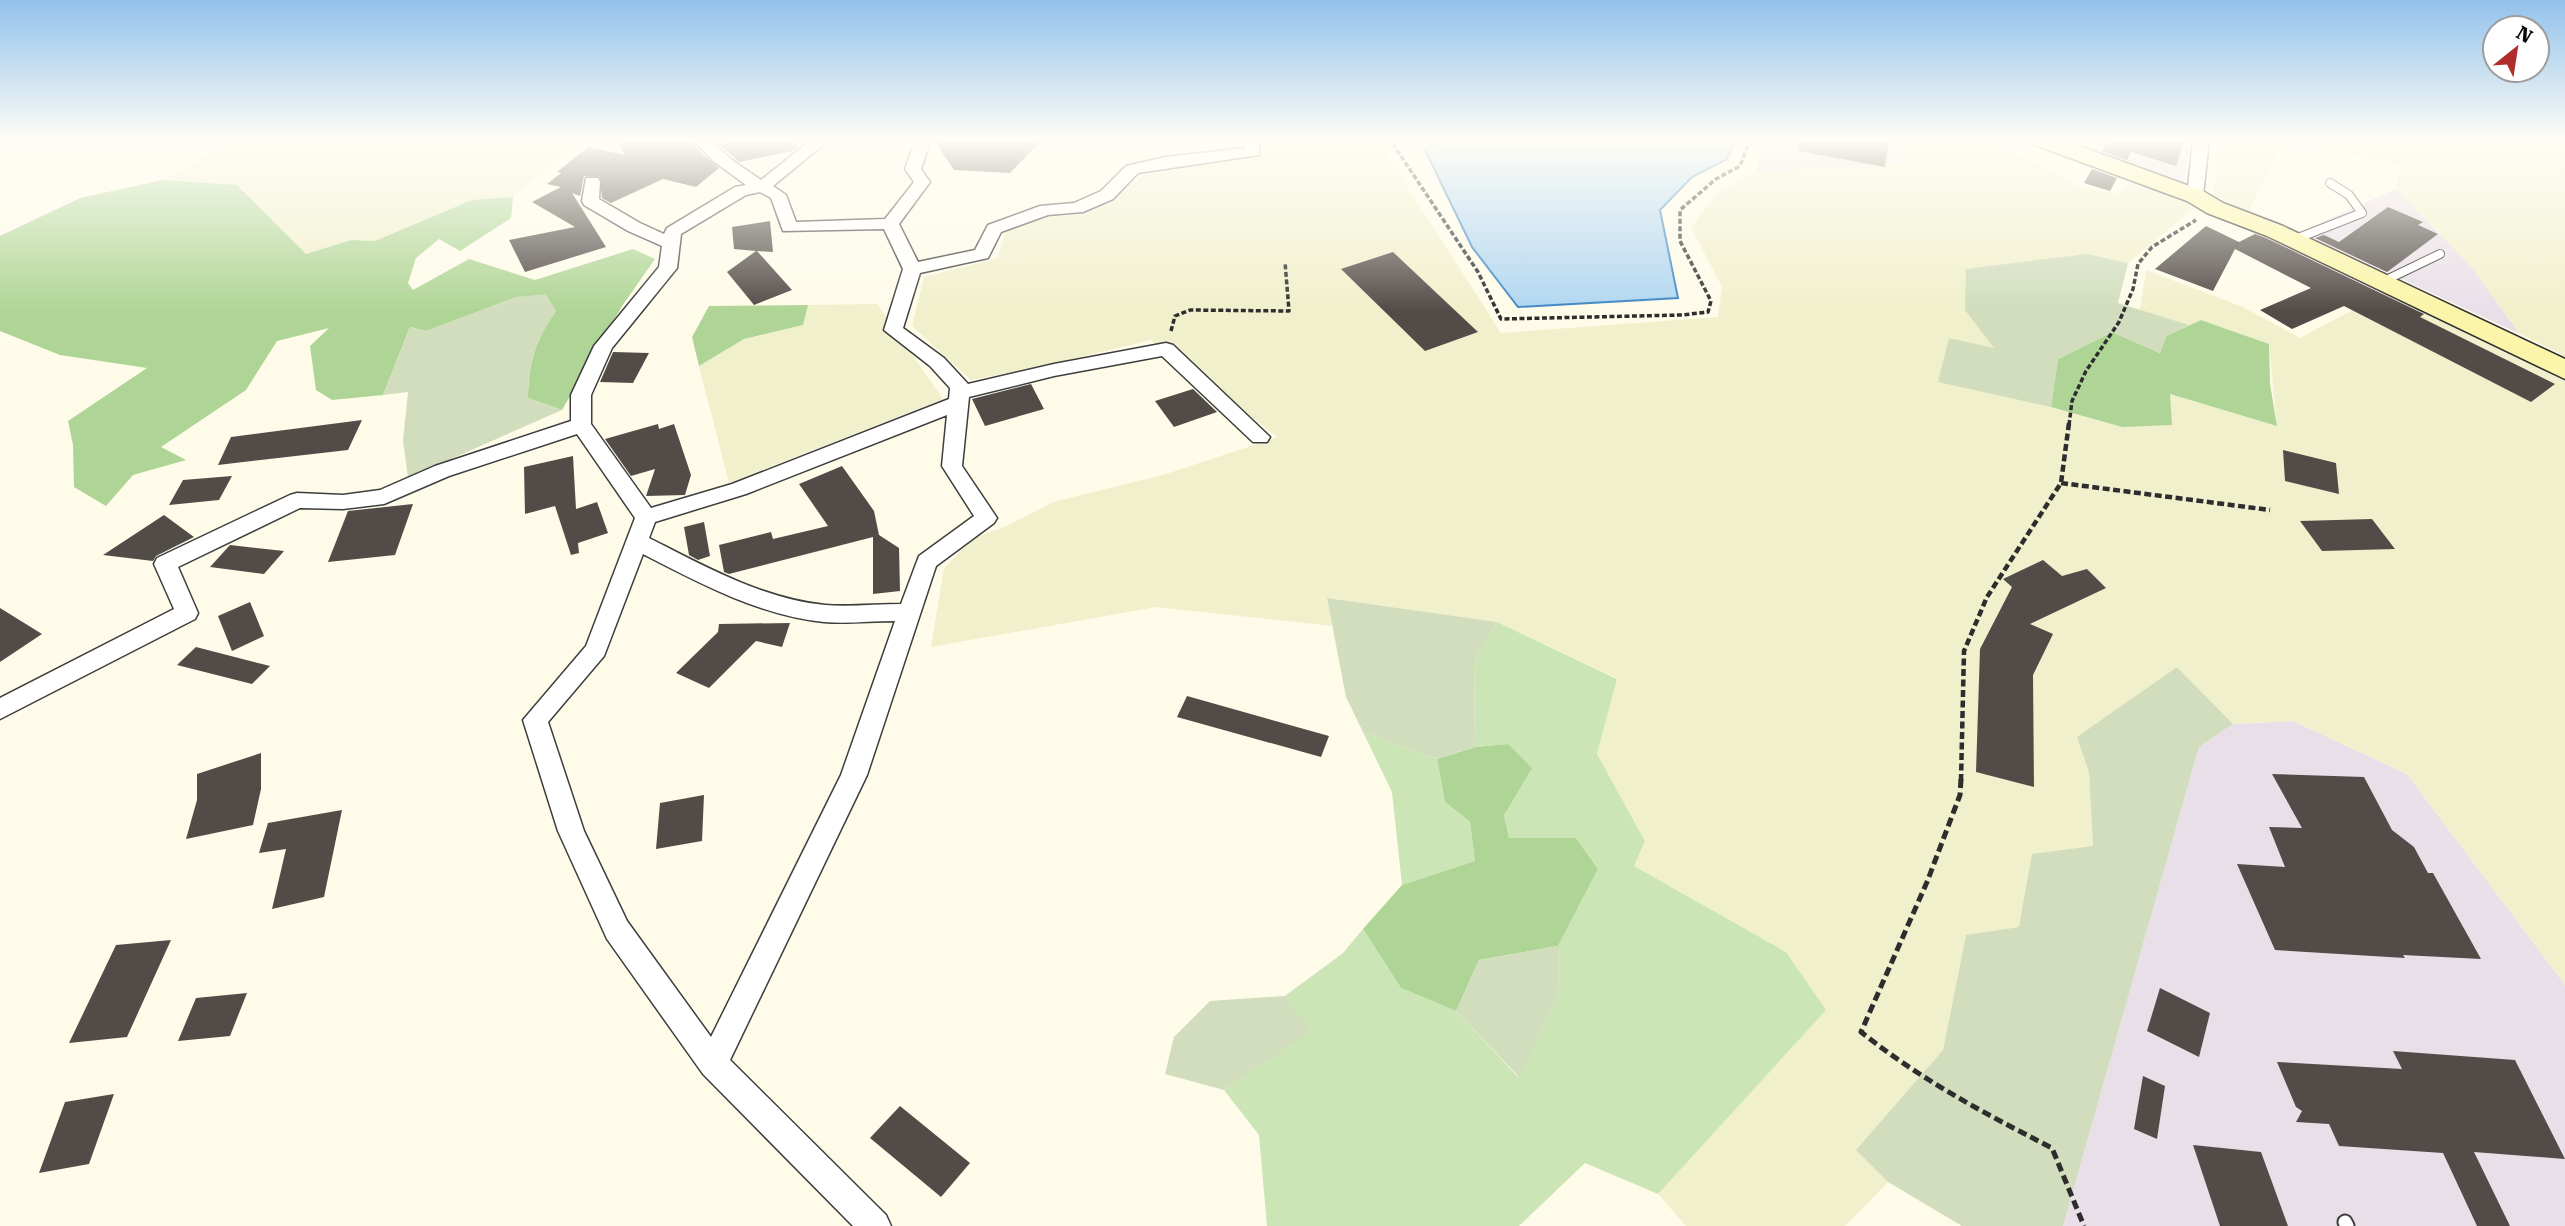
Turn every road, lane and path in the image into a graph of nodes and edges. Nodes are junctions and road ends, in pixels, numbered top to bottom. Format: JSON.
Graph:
{"nodes":[{"id":1,"x":590,"y":197,"type":"edge"},
{"id":2,"x":731,"y":197,"type":"edge"},
{"id":3,"x":779,"y":197,"type":"edge"},
{"id":4,"x":910,"y":197,"type":"edge"},
{"id":5,"x":1102,"y":197,"type":"edge"},
{"id":6,"x":1428,"y":197,"type":"edge"},
{"id":7,"x":1695,"y":197,"type":"edge"},
{"id":8,"x":2192,"y":197,"type":"edge"},
{"id":9,"x":2205,"y":197,"type":"edge"},
{"id":10,"x":2351,"y":197,"type":"edge"},
{"id":11,"x":2205,"y":202,"type":"junction"},
{"id":12,"x":890,"y":224,"type":"junction"},
{"id":13,"x":2293,"y":240,"type":"junction"},
{"id":14,"x":671,"y":243,"type":"junction"},
{"id":15,"x":2440,"y":254,"type":"dead end"},
{"id":16,"x":1285,"y":262,"type":"dead end"},
{"id":17,"x":912,"y":269,"type":"junction"},
{"id":18,"x":2382,"y":282,"type":"junction"},
{"id":19,"x":1166,"y":349,"type":"junction"},
{"id":20,"x":2565,"y":370,"type":"edge"},
{"id":21,"x":958,"y":398,"type":"junction"},
{"id":22,"x":581,"y":425,"type":"junction"},
{"id":23,"x":1259,"y":437,"type":"dead end"},
{"id":24,"x":2061,"y":483,"type":"junction"},
{"id":25,"x":2270,"y":510,"type":"dead end"},
{"id":26,"x":646,"y":517,"type":"junction"},
{"id":27,"x":638,"y":542,"type":"junction"},
{"id":28,"x":909,"y":612,"type":"junction"},
{"id":29,"x":0,"y":709,"type":"edge"},
{"id":30,"x":713,"y":1064,"type":"junction"},
{"id":31,"x":875,"y":1226,"type":"edge"},
{"id":32,"x":2084,"y":1226,"type":"edge"}],
"edges":[{"from":1,"to":14,"type":"street"},
{"from":2,"to":14,"type":"street"},
{"from":3,"to":12,"type":"street"},
{"from":4,"to":12,"type":"street"},
{"from":5,"to":17,"type":"street"},
{"from":6,"to":7,"type":"path"},
{"from":8,"to":11,"type":"street"},
{"from":9,"to":11,"type":"street"},
{"from":10,"to":13,"type":"lane"},
{"from":11,"to":13,"type":"street"},
{"from":11,"to":24,"type":"path"},
{"from":12,"to":17,"type":"street"},
{"from":13,"to":18,"type":"street"},
{"from":14,"to":22,"type":"street"},
{"from":15,"to":18,"type":"lane"},
{"from":16,"to":19,"type":"path"},
{"from":17,"to":21,"type":"street"},
{"from":18,"to":20,"type":"street"},
{"from":19,"to":21,"type":"street"},
{"from":19,"to":23,"type":"street"},
{"from":21,"to":26,"type":"street"},
{"from":21,"to":28,"type":"street"},
{"from":22,"to":26,"type":"street"},
{"from":22,"to":29,"type":"street"},
{"from":24,"to":25,"type":"path"},
{"from":24,"to":32,"type":"path"},
{"from":26,"to":27,"type":"street"},
{"from":27,"to":28,"type":"street"},
{"from":27,"to":30,"type":"street"},
{"from":28,"to":30,"type":"street"},
{"from":30,"to":31,"type":"street"}]}
